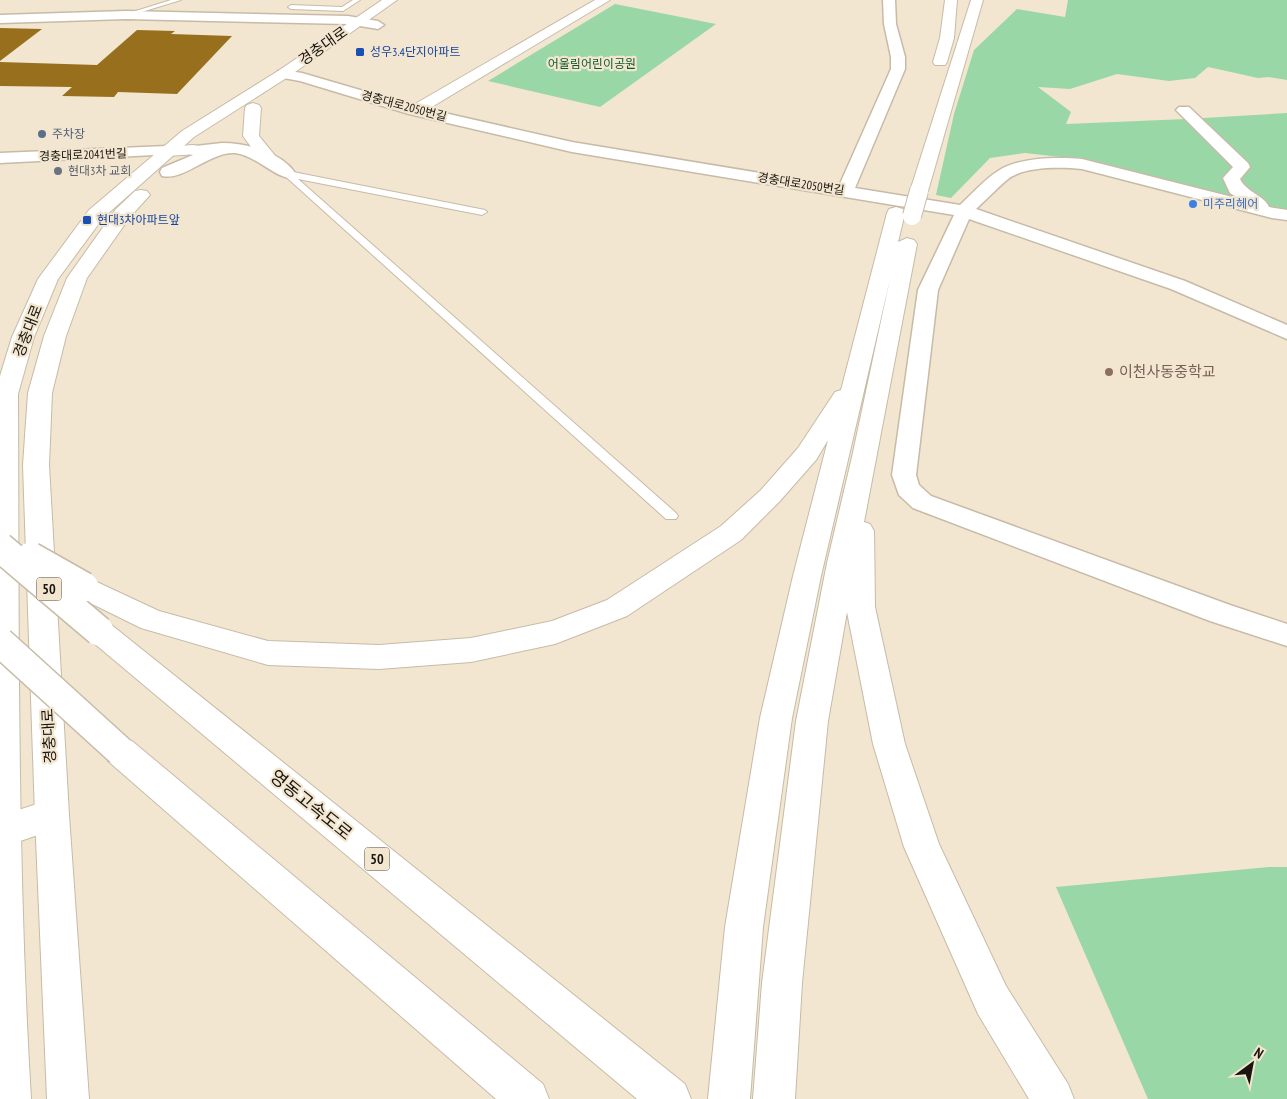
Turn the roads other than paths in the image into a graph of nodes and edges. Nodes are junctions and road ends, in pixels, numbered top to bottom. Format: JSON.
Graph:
{"nodes":[{"id":1,"x":178,"y":0,"type":"edge"},
{"id":2,"x":300,"y":0,"type":"edge"},
{"id":3,"x":357,"y":0,"type":"edge"},
{"id":4,"x":391,"y":0,"type":"edge"},
{"id":5,"x":604,"y":0,"type":"edge"},
{"id":6,"x":889,"y":0,"type":"edge"},
{"id":7,"x":951,"y":0,"type":"edge"},
{"id":8,"x":977,"y":0,"type":"edge"},
{"id":9,"x":405,"y":5,"type":"dead end"},
{"id":10,"x":291,"y":7,"type":"junction"},
{"id":11,"x":3,"y":14,"type":"edge"},
{"id":12,"x":126,"y":15,"type":"junction"},
{"id":13,"x":278,"y":20,"type":"junction"},
{"id":14,"x":358,"y":22,"type":"junction"},
{"id":15,"x":378,"y":25,"type":"junction"},
{"id":16,"x":283,"y":74,"type":"junction"},
{"id":17,"x":936,"y":76,"type":"dead end"},
{"id":18,"x":302,"y":77,"type":"junction"},
{"id":19,"x":253,"y":108,"type":"junction"},
{"id":20,"x":1184,"y":110,"type":"dead end"},
{"id":21,"x":414,"y":111,"type":"junction"},
{"id":22,"x":232,"y":147,"type":"junction"},
{"id":23,"x":193,"y":150,"type":"junction"},
{"id":24,"x":0,"y":158,"type":"edge"},
{"id":25,"x":268,"y":158,"type":"junction"},
{"id":26,"x":167,"y":162,"type":"junction"},
{"id":27,"x":288,"y":174,"type":"junction"},
{"id":28,"x":845,"y":192,"type":"junction"},
{"id":29,"x":964,"y":211,"type":"junction"},
{"id":30,"x":482,"y":212,"type":"dead end"},
{"id":31,"x":1280,"y":214,"type":"edge"},
{"id":32,"x":904,"y":215,"type":"junction"},
{"id":33,"x":1287,"y":333,"type":"edge"},
{"id":34,"x":858,"y":372,"type":"junction"},
{"id":35,"x":865,"y":457,"type":"junction"},
{"id":36,"x":670,"y":516,"type":"dead end"},
{"id":37,"x":0,"y":540,"type":"edge"},
{"id":38,"x":0,"y":548,"type":"edge"},
{"id":39,"x":1287,"y":635,"type":"edge"},
{"id":40,"x":0,"y":642,"type":"edge"},
{"id":41,"x":1,"y":781,"type":"edge"},
{"id":42,"x":52,"y":815,"type":"junction"},
{"id":43,"x":0,"y":833,"type":"edge"},
{"id":44,"x":2,"y":964,"type":"edge"},
{"id":45,"x":662,"y":1093,"type":"edge"},
{"id":46,"x":10,"y":1099,"type":"edge"},
{"id":47,"x":68,"y":1099,"type":"edge"},
{"id":48,"x":528,"y":1099,"type":"edge"},
{"id":49,"x":729,"y":1099,"type":"edge"},
{"id":50,"x":774,"y":1099,"type":"edge"},
{"id":51,"x":1053,"y":1099,"type":"edge"}],
"edges":[{"from":1,"to":12,"type":"lane"},
{"from":2,"to":10,"type":"lane"},
{"from":3,"to":10,"type":"lane"},
{"from":4,"to":14,"type":"main road","name":"경충대로"},
{"from":5,"to":21,"type":"main road"},
{"from":6,"to":28,"type":"street"},
{"from":7,"to":17,"type":"main road"},
{"from":8,"to":32,"type":"main road","bridge":true},
{"from":9,"to":15,"type":"main road","name":"경충대로"},
{"from":10,"to":13,"type":"lane"},
{"from":11,"to":12,"type":"street"},
{"from":12,"to":13,"type":"street"},
{"from":13,"to":14,"type":"street"},
{"from":14,"to":15,"type":"street"},
{"from":14,"to":16,"type":"main road","name":"경충대로"},
{"from":15,"to":18,"type":"main road","name":"경충대로"},
{"from":16,"to":18,"type":"street","name":"경충대로2050번길"},
{"from":16,"to":26,"type":"main road","name":"경충대로"},
{"from":18,"to":19,"type":"main road","name":"경충대로"},
{"from":18,"to":21,"type":"street","name":"경충대로2050번길"},
{"from":19,"to":23,"type":"main road","name":"경충대로"},
{"from":19,"to":25,"type":"main road"},
{"from":20,"to":31,"type":"street"},
{"from":21,"to":28,"type":"street","name":"경충대로2050번길"},
{"from":22,"to":23,"type":"street"},
{"from":22,"to":25,"type":"street"},
{"from":22,"to":26,"type":"street"},
{"from":23,"to":26,"type":"main road","name":"경충대로"},
{"from":24,"to":26,"type":"street","name":"경충대로2041번길"},
{"from":25,"to":27,"type":"street"},
{"from":26,"to":41,"type":"main road","name":"경충대로"},
{"from":26,"to":42,"type":"main road","name":"경충대로"},
{"from":27,"to":30,"type":"lane"},
{"from":27,"to":36,"type":"lane"},
{"from":28,"to":29,"type":"street","name":"경충대로2050번길"},
{"from":29,"to":31,"type":"street"},
{"from":29,"to":33,"type":"street","name":"경충대로2050번길"},
{"from":29,"to":39,"type":"street"},
{"from":32,"to":34,"type":"main road"},
{"from":32,"to":35,"type":"main road"},
{"from":34,"to":37,"type":"main road","bridge":true},
{"from":34,"to":49,"type":"main road"},
{"from":35,"to":50,"type":"main road"},
{"from":35,"to":51,"type":"main road"},
{"from":38,"to":45,"type":"main road","name":"영동고속도로","number":"50","bridge":true},
{"from":40,"to":48,"type":"main road","bridge":true},
{"from":41,"to":43,"type":"main road","name":"경충대로"},
{"from":42,"to":43,"type":"main road"},
{"from":42,"to":47,"type":"main road","name":"경충대로"},
{"from":43,"to":44,"type":"main road","name":"경충대로"},
{"from":44,"to":46,"type":"main road","name":"경충대로"}]}
